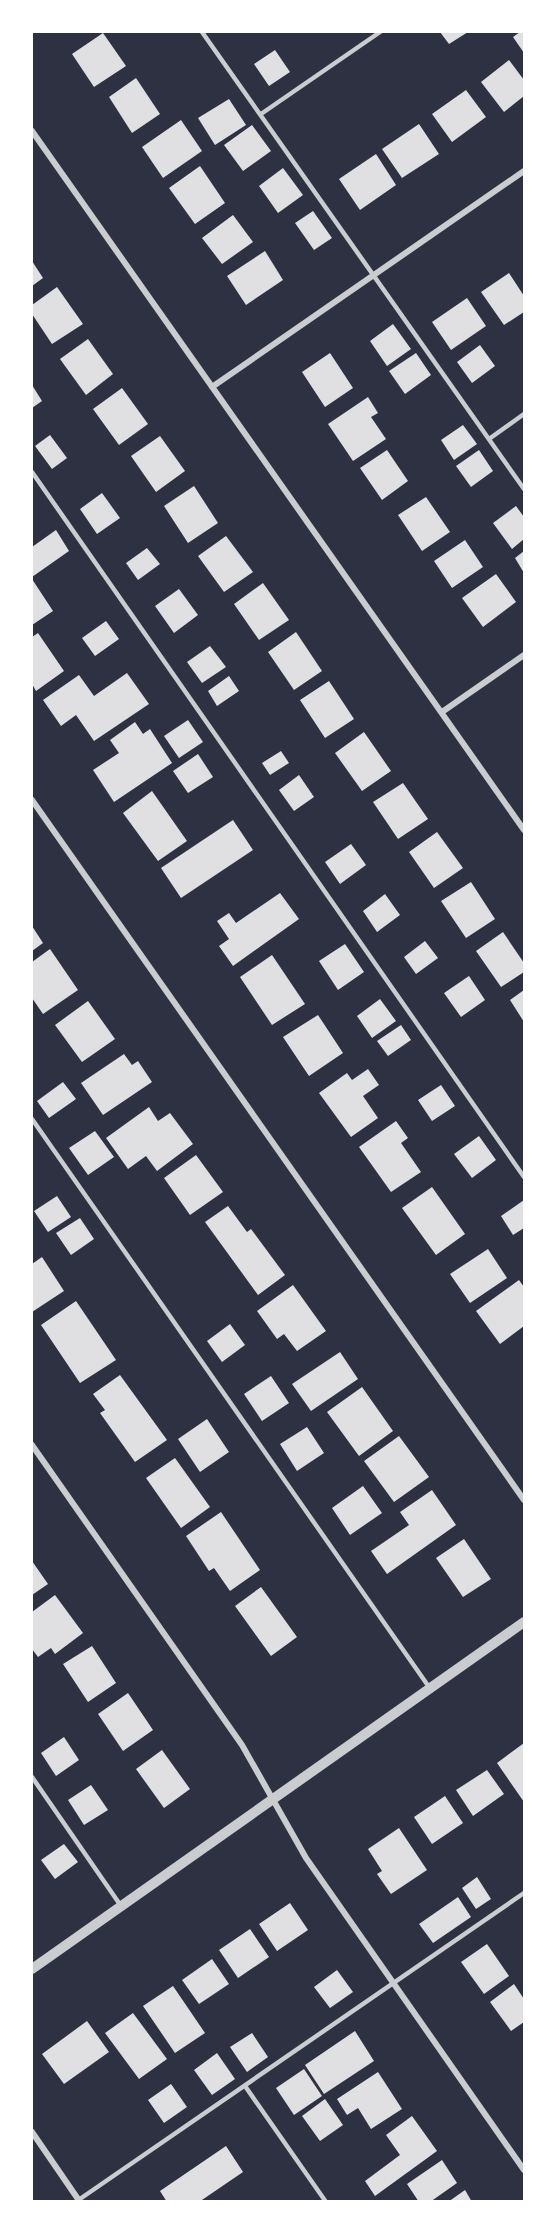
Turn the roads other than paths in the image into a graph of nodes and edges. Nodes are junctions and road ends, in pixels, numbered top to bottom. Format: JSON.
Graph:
{"nodes":[{"id":1,"x":202,"y":32,"type":"edge"},
{"id":2,"x":380,"y":32,"type":"edge"},
{"id":3,"x":261,"y":114,"type":"junction"},
{"id":4,"x":32,"y":131,"type":"edge"},
{"id":5,"x":525,"y":171,"type":"edge"},
{"id":6,"x":375,"y":274,"type":"junction"},
{"id":7,"x":213,"y":387,"type":"junction"},
{"id":8,"x":525,"y":414,"type":"edge"},
{"id":9,"x":489,"y":439,"type":"junction"},
{"id":10,"x":32,"y":472,"type":"edge"},
{"id":11,"x":525,"y":489,"type":"edge"},
{"id":12,"x":525,"y":655,"type":"edge"},
{"id":13,"x":442,"y":712,"type":"junction"},
{"id":14,"x":32,"y":800,"type":"edge"},
{"id":15,"x":525,"y":830,"type":"edge"},
{"id":16,"x":32,"y":1119,"type":"edge"},
{"id":17,"x":525,"y":1177,"type":"edge"},
{"id":18,"x":32,"y":1445,"type":"edge"},
{"id":19,"x":525,"y":1500,"type":"edge"},
{"id":20,"x":525,"y":1622,"type":"edge"},
{"id":21,"x":430,"y":1688,"type":"junction"},
{"id":22,"x":32,"y":1777,"type":"edge"},
{"id":23,"x":273,"y":1799,"type":"junction"},
{"id":24,"x":525,"y":1893,"type":"edge"},
{"id":25,"x":121,"y":1906,"type":"junction"},
{"id":26,"x":32,"y":1970,"type":"edge"},
{"id":27,"x":393,"y":1982,"type":"junction"},
{"id":28,"x":244,"y":2085,"type":"junction"},
{"id":29,"x":32,"y":2132,"type":"edge"},
{"id":30,"x":525,"y":2170,"type":"edge"},
{"id":31,"x":78,"y":2201,"type":"edge"},
{"id":32,"x":326,"y":2202,"type":"edge"}],
"edges":[{"from":1,"to":3,"type":"lane"},
{"from":2,"to":3,"type":"lane"},
{"from":3,"to":6,"type":"lane"},
{"from":4,"to":7,"type":"street"},
{"from":5,"to":6,"type":"street"},
{"from":6,"to":7,"type":"street"},
{"from":6,"to":9,"type":"lane"},
{"from":7,"to":13,"type":"street"},
{"from":8,"to":9,"type":"lane"},
{"from":9,"to":11,"type":"lane"},
{"from":10,"to":17,"type":"lane"},
{"from":12,"to":13,"type":"street"},
{"from":13,"to":15,"type":"street"},
{"from":14,"to":19,"type":"street"},
{"from":16,"to":21,"type":"lane"},
{"from":18,"to":23,"type":"street"},
{"from":20,"to":21,"type":"street"},
{"from":21,"to":23,"type":"street"},
{"from":22,"to":25,"type":"lane"},
{"from":23,"to":25,"type":"street"},
{"from":23,"to":27,"type":"street"},
{"from":24,"to":27,"type":"lane"},
{"from":25,"to":26,"type":"street"},
{"from":27,"to":28,"type":"lane"},
{"from":27,"to":30,"type":"street"},
{"from":28,"to":31,"type":"lane"},
{"from":28,"to":32,"type":"lane"},
{"from":29,"to":31,"type":"street"}]}
